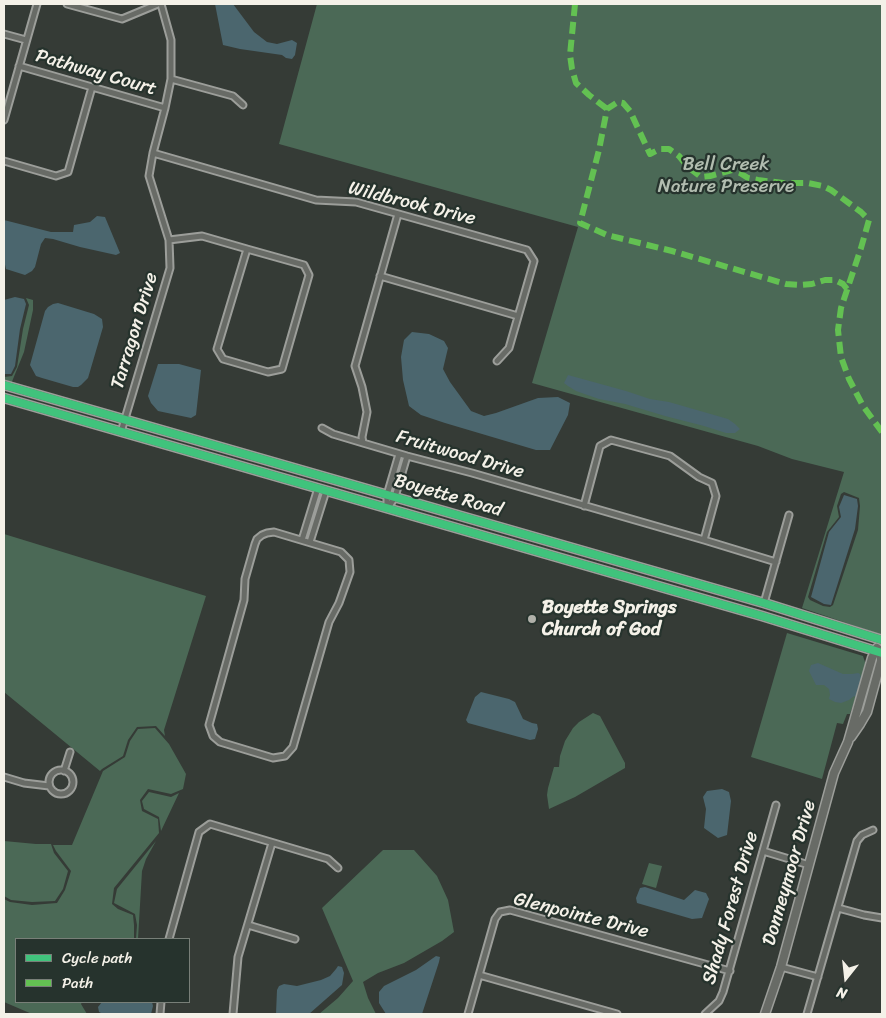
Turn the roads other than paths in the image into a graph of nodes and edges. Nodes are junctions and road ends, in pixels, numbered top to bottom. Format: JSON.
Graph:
{"nodes":[{"id":1,"x":37,"y":4,"type":"edge"},
{"id":2,"x":67,"y":4,"type":"edge"},
{"id":3,"x":160,"y":4,"type":"edge"},
{"id":4,"x":4,"y":34,"type":"edge"},
{"id":5,"x":26,"y":40,"type":"junction"},
{"id":6,"x":19,"y":66,"type":"junction"},
{"id":7,"x":171,"y":79,"type":"junction"},
{"id":8,"x":92,"y":87,"type":"junction"},
{"id":9,"x":244,"y":104,"type":"dead end"},
{"id":10,"x":165,"y":108,"type":"junction"},
{"id":11,"x":4,"y":120,"type":"edge"},
{"id":12,"x":153,"y":153,"type":"junction"},
{"id":13,"x":4,"y":161,"type":"edge"},
{"id":14,"x":398,"y":214,"type":"junction"},
{"id":15,"x":169,"y":240,"type":"junction"},
{"id":16,"x":247,"y":248,"type":"junction"},
{"id":17,"x":380,"y":276,"type":"junction"},
{"id":18,"x":518,"y":316,"type":"junction"},
{"id":19,"x":497,"y":360,"type":"dead end"},
{"id":20,"x":4,"y":385,"type":"edge"},
{"id":21,"x":4,"y":398,"type":"edge"},
{"id":22,"x":124,"y":420,"type":"junction"},
{"id":23,"x":322,"y":428,"type":"dead end"},
{"id":24,"x":121,"y":432,"type":"junction"},
{"id":25,"x":364,"y":443,"type":"junction"},
{"id":26,"x":399,"y":454,"type":"junction"},
{"id":27,"x":407,"y":456,"type":"junction"},
{"id":28,"x":318,"y":488,"type":"junction"},
{"id":29,"x":326,"y":491,"type":"junction"},
{"id":30,"x":391,"y":496,"type":"junction"},
{"id":31,"x":584,"y":506,"type":"junction"},
{"id":32,"x":387,"y":508,"type":"junction"},
{"id":33,"x":789,"y":514,"type":"dead end"},
{"id":34,"x":302,"y":540,"type":"junction"},
{"id":35,"x":704,"y":540,"type":"junction"},
{"id":36,"x":310,"y":542,"type":"junction"},
{"id":37,"x":776,"y":562,"type":"junction"},
{"id":38,"x":764,"y":603,"type":"junction"},
{"id":39,"x":882,"y":640,"type":"edge"},
{"id":40,"x":880,"y":653,"type":"edge"},
{"id":41,"x":70,"y":752,"type":"dead end"},
{"id":42,"x":64,"y":771,"type":"junction"},
{"id":43,"x":4,"y":777,"type":"edge"},
{"id":44,"x":49,"y":786,"type":"junction"},
{"id":45,"x":776,"y":805,"type":"dead end"},
{"id":46,"x":873,"y":830,"type":"dead end"},
{"id":47,"x":272,"y":843,"type":"junction"},
{"id":48,"x":763,"y":852,"type":"junction"},
{"id":49,"x":809,"y":865,"type":"junction"},
{"id":50,"x":338,"y":868,"type":"dead end"},
{"id":51,"x":838,"y":908,"type":"junction"},
{"id":52,"x":882,"y":918,"type":"edge"},
{"id":53,"x":248,"y":925,"type":"junction"},
{"id":54,"x":169,"y":938,"type":"edge"},
{"id":55,"x":295,"y":939,"type":"dead end"},
{"id":56,"x":780,"y":968,"type":"junction"},
{"id":57,"x":730,"y":971,"type":"junction"},
{"id":58,"x":479,"y":975,"type":"junction"},
{"id":59,"x":818,"y":978,"type":"junction"},
{"id":60,"x":233,"y":1014,"type":"edge"},
{"id":61,"x":468,"y":1014,"type":"edge"},
{"id":62,"x":617,"y":1014,"type":"edge"},
{"id":63,"x":706,"y":1014,"type":"edge"},
{"id":64,"x":765,"y":1014,"type":"edge"},
{"id":65,"x":807,"y":1014,"type":"edge"}],
"edges":[{"from":1,"to":5,"type":"street"},
{"from":2,"to":3,"type":"street"},
{"from":3,"to":7,"type":"street"},
{"from":4,"to":5,"type":"street"},
{"from":5,"to":6,"type":"street"},
{"from":6,"to":8,"type":"street","name":"Pathway Court"},
{"from":6,"to":11,"type":"street"},
{"from":7,"to":9,"type":"street"},
{"from":7,"to":10,"type":"street"},
{"from":8,"to":10,"type":"street","name":"Pathway Court"},
{"from":8,"to":13,"type":"street"},
{"from":10,"to":12,"type":"street"},
{"from":12,"to":14,"type":"street","name":"Wildbrook Drive"},
{"from":12,"to":15,"type":"street","name":"Tarragon Drive"},
{"from":14,"to":17,"type":"street"},
{"from":14,"to":18,"type":"street","name":"Wildbrook Drive"},
{"from":15,"to":16,"type":"street"},
{"from":15,"to":22,"type":"street","name":"Tarragon Drive"},
{"from":16,"to":16,"type":"street"},
{"from":17,"to":18,"type":"street"},
{"from":17,"to":25,"type":"street"},
{"from":18,"to":19,"type":"street","name":"Wildbrook Drive"},
{"from":20,"to":22,"type":"main road","name":"Boyette Road"},
{"from":21,"to":24,"type":"main road","name":"Boyette Road"},
{"from":22,"to":24,"type":"street","name":"Tarragon Drive"},
{"from":22,"to":30,"type":"main road","name":"Boyette Road"},
{"from":23,"to":25,"type":"street","name":"Fruitwood Drive"},
{"from":24,"to":28,"type":"main road","name":"Boyette Road"},
{"from":25,"to":26,"type":"street","name":"Fruitwood Drive"},
{"from":26,"to":27,"type":"street","name":"Fruitwood Drive"},
{"from":26,"to":30,"type":"street"},
{"from":27,"to":30,"type":"street"},
{"from":27,"to":31,"type":"street","name":"Fruitwood Drive"},
{"from":28,"to":29,"type":"main road","name":"Boyette Road"},
{"from":28,"to":34,"type":"street"},
{"from":29,"to":32,"type":"main road","name":"Boyette Road"},
{"from":29,"to":36,"type":"street"},
{"from":30,"to":32,"type":"street"},
{"from":30,"to":38,"type":"main road","name":"Boyette Road"},
{"from":31,"to":35,"type":"street","name":"Fruitwood Drive"},
{"from":31,"to":35,"type":"street"},
{"from":32,"to":40,"type":"main road","name":"Boyette Road"},
{"from":33,"to":37,"type":"street"},
{"from":34,"to":36,"type":"street"},
{"from":34,"to":36,"type":"street"},
{"from":35,"to":37,"type":"street","name":"Fruitwood Drive"},
{"from":37,"to":38,"type":"street"},
{"from":38,"to":39,"type":"main road","name":"Boyette Road"},
{"from":39,"to":40,"type":"main road","name":"Donneymoor Drive"},
{"from":40,"to":49,"type":"main road","name":"Donneymoor Drive"},
{"from":41,"to":42,"type":"street"},
{"from":42,"to":44,"type":"street"},
{"from":42,"to":44,"type":"street"},
{"from":43,"to":44,"type":"street"},
{"from":45,"to":48,"type":"street","name":"Shady Forest Drive"},
{"from":46,"to":51,"type":"street"},
{"from":47,"to":50,"type":"street"},
{"from":47,"to":53,"type":"street"},
{"from":47,"to":54,"type":"street"},
{"from":48,"to":49,"type":"street"},
{"from":48,"to":57,"type":"street","name":"Shady Forest Drive"},
{"from":49,"to":56,"type":"main road","name":"Donneymoor Drive"},
{"from":51,"to":52,"type":"street"},
{"from":51,"to":59,"type":"street"},
{"from":53,"to":55,"type":"street"},
{"from":53,"to":60,"type":"street"},
{"from":56,"to":59,"type":"street"},
{"from":56,"to":64,"type":"main road","name":"Donneymoor Drive"},
{"from":57,"to":58,"type":"street","name":"Glenpointe Drive"},
{"from":57,"to":63,"type":"street","name":"Shady Forest Drive"},
{"from":58,"to":61,"type":"street","name":"Glenpointe Drive"},
{"from":58,"to":62,"type":"street"},
{"from":59,"to":65,"type":"street"}]}
